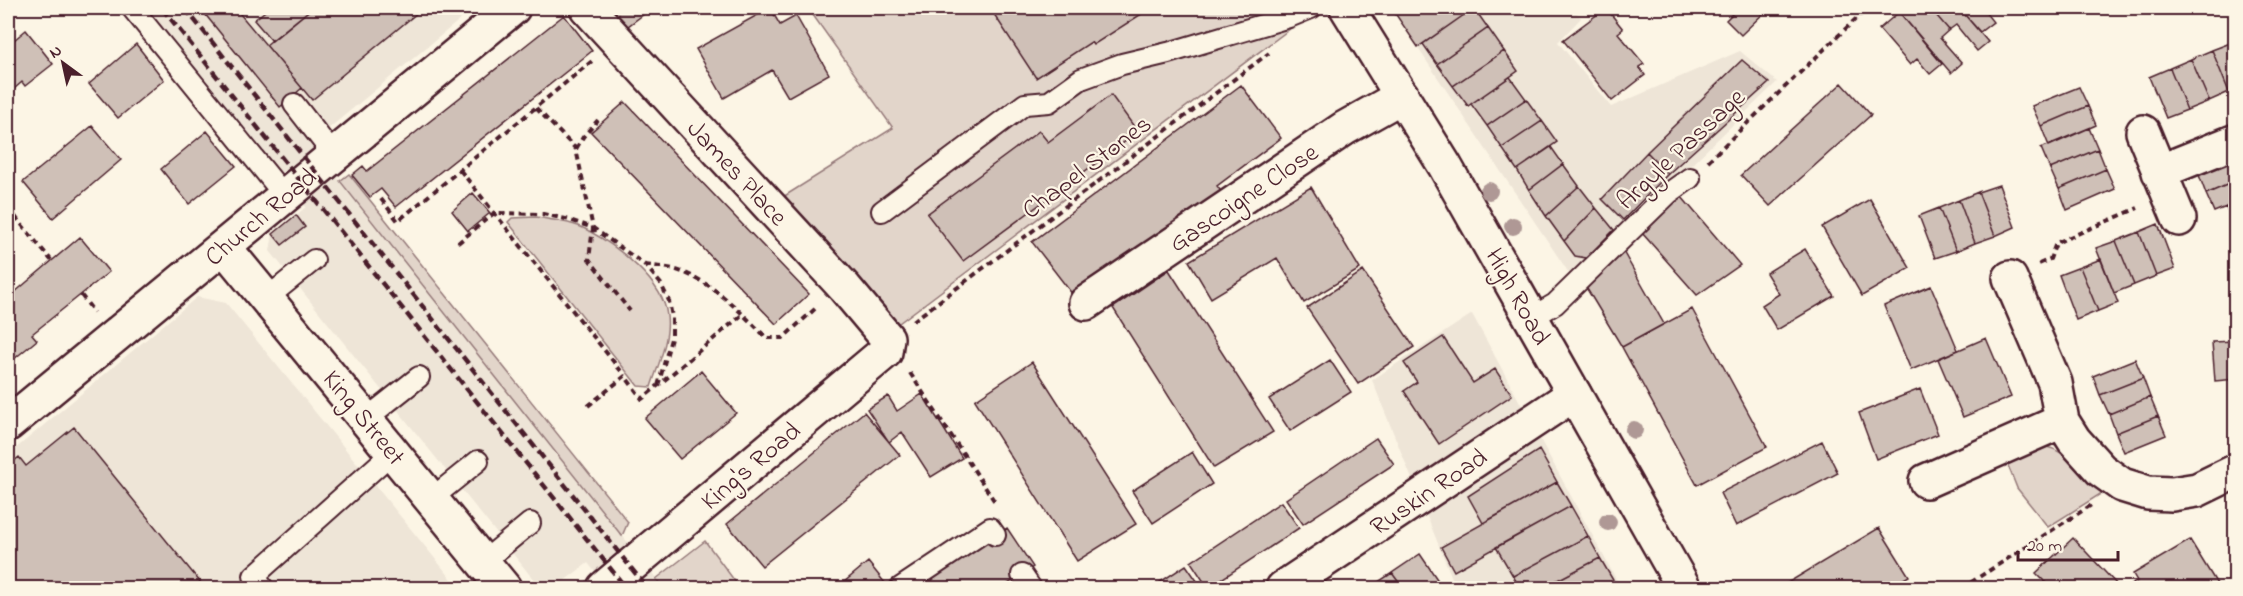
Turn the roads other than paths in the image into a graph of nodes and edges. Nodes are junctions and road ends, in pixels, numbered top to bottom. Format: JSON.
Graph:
{"nodes":[{"id":1,"x":132,"y":8,"type":"edge"},
{"id":2,"x":513,"y":8,"type":"edge"},
{"id":3,"x":587,"y":8,"type":"edge"},
{"id":4,"x":1311,"y":8,"type":"edge"},
{"id":5,"x":1347,"y":8,"type":"edge"},
{"id":6,"x":1402,"y":96,"type":"junction"},
{"id":7,"x":294,"y":104,"type":"dead end"},
{"id":8,"x":2143,"y":132,"type":"dead end"},
{"id":9,"x":2235,"y":141,"type":"edge"},
{"id":10,"x":333,"y":154,"type":"junction"},
{"id":11,"x":1690,"y":178,"type":"road end"},
{"id":12,"x":284,"y":195,"type":"junction"},
{"id":13,"x":882,"y":211,"type":"dead end"},
{"id":14,"x":224,"y":246,"type":"junction"},
{"id":15,"x":314,"y":260,"type":"dead end"},
{"id":16,"x":2010,"y":278,"type":"road end"},
{"id":17,"x":267,"y":298,"type":"junction"},
{"id":18,"x":1086,"y":303,"type":"dead end"},
{"id":19,"x":1531,"y":318,"type":"junction"},
{"id":20,"x":887,"y":338,"type":"joint"},
{"id":21,"x":419,"y":377,"type":"dead end"},
{"id":22,"x":1574,"y":394,"type":"junction"},
{"id":23,"x":366,"y":419,"type":"junction"},
{"id":24,"x":2062,"y":421,"type":"junction"},
{"id":25,"x":8,"y":424,"type":"edge"},
{"id":26,"x":393,"y":452,"type":"junction"},
{"id":27,"x":478,"y":461,"type":"dead end"},
{"id":28,"x":2235,"y":471,"type":"edge"},
{"id":29,"x":1926,"y":481,"type":"dead end"},
{"id":30,"x":431,"y":499,"type":"junction"},
{"id":31,"x":530,"y":523,"type":"dead end"},
{"id":32,"x":995,"y":535,"type":"dead end"},
{"id":33,"x":483,"y":562,"type":"junction"},
{"id":34,"x":263,"y":588,"type":"edge"},
{"id":35,"x":504,"y":588,"type":"edge"},
{"id":36,"x":604,"y":588,"type":"edge"},
{"id":37,"x":900,"y":588,"type":"edge"},
{"id":38,"x":1284,"y":588,"type":"edge"},
{"id":39,"x":1684,"y":588,"type":"edge"}],
"edges":[{"from":1,"to":12,"type":"lane"},
{"from":2,"to":10,"type":"street","name":"Church Road"},
{"from":3,"to":20,"type":"street","name":"James Place"},
{"from":4,"to":13,"type":"lane"},
{"from":5,"to":6,"type":"street","name":"High Road"},
{"from":6,"to":18,"type":"street","name":"Gascoigne Close"},
{"from":6,"to":19,"type":"street","name":"High Road"},
{"from":7,"to":10,"type":"lane"},
{"from":8,"to":9,"type":"street"},
{"from":10,"to":12,"type":"street","name":"Church Road"},
{"from":11,"to":19,"type":"lane","name":"Argyle Passage"},
{"from":12,"to":14,"type":"street","name":"Church Road"},
{"from":14,"to":17,"type":"street","name":"King Street"},
{"from":14,"to":25,"type":"street","name":"Church Road"},
{"from":15,"to":17,"type":"lane"},
{"from":16,"to":24,"type":"street"},
{"from":17,"to":23,"type":"street","name":"King Street"},
{"from":19,"to":22,"type":"street","name":"High Road"},
{"from":20,"to":36,"type":"street","name":"King's Road"},
{"from":21,"to":23,"type":"lane"},
{"from":22,"to":38,"type":"street","name":"Ruskin Road"},
{"from":22,"to":39,"type":"street","name":"High Road"},
{"from":23,"to":26,"type":"street","name":"King Street"},
{"from":24,"to":28,"type":"street"},
{"from":24,"to":29,"type":"street"},
{"from":26,"to":30,"type":"street","name":"King Street"},
{"from":26,"to":34,"type":"lane"},
{"from":27,"to":30,"type":"lane"},
{"from":30,"to":33,"type":"street","name":"King Street"},
{"from":31,"to":33,"type":"lane"},
{"from":32,"to":37,"type":"lane"},
{"from":33,"to":35,"type":"street","name":"King Street"}]}
